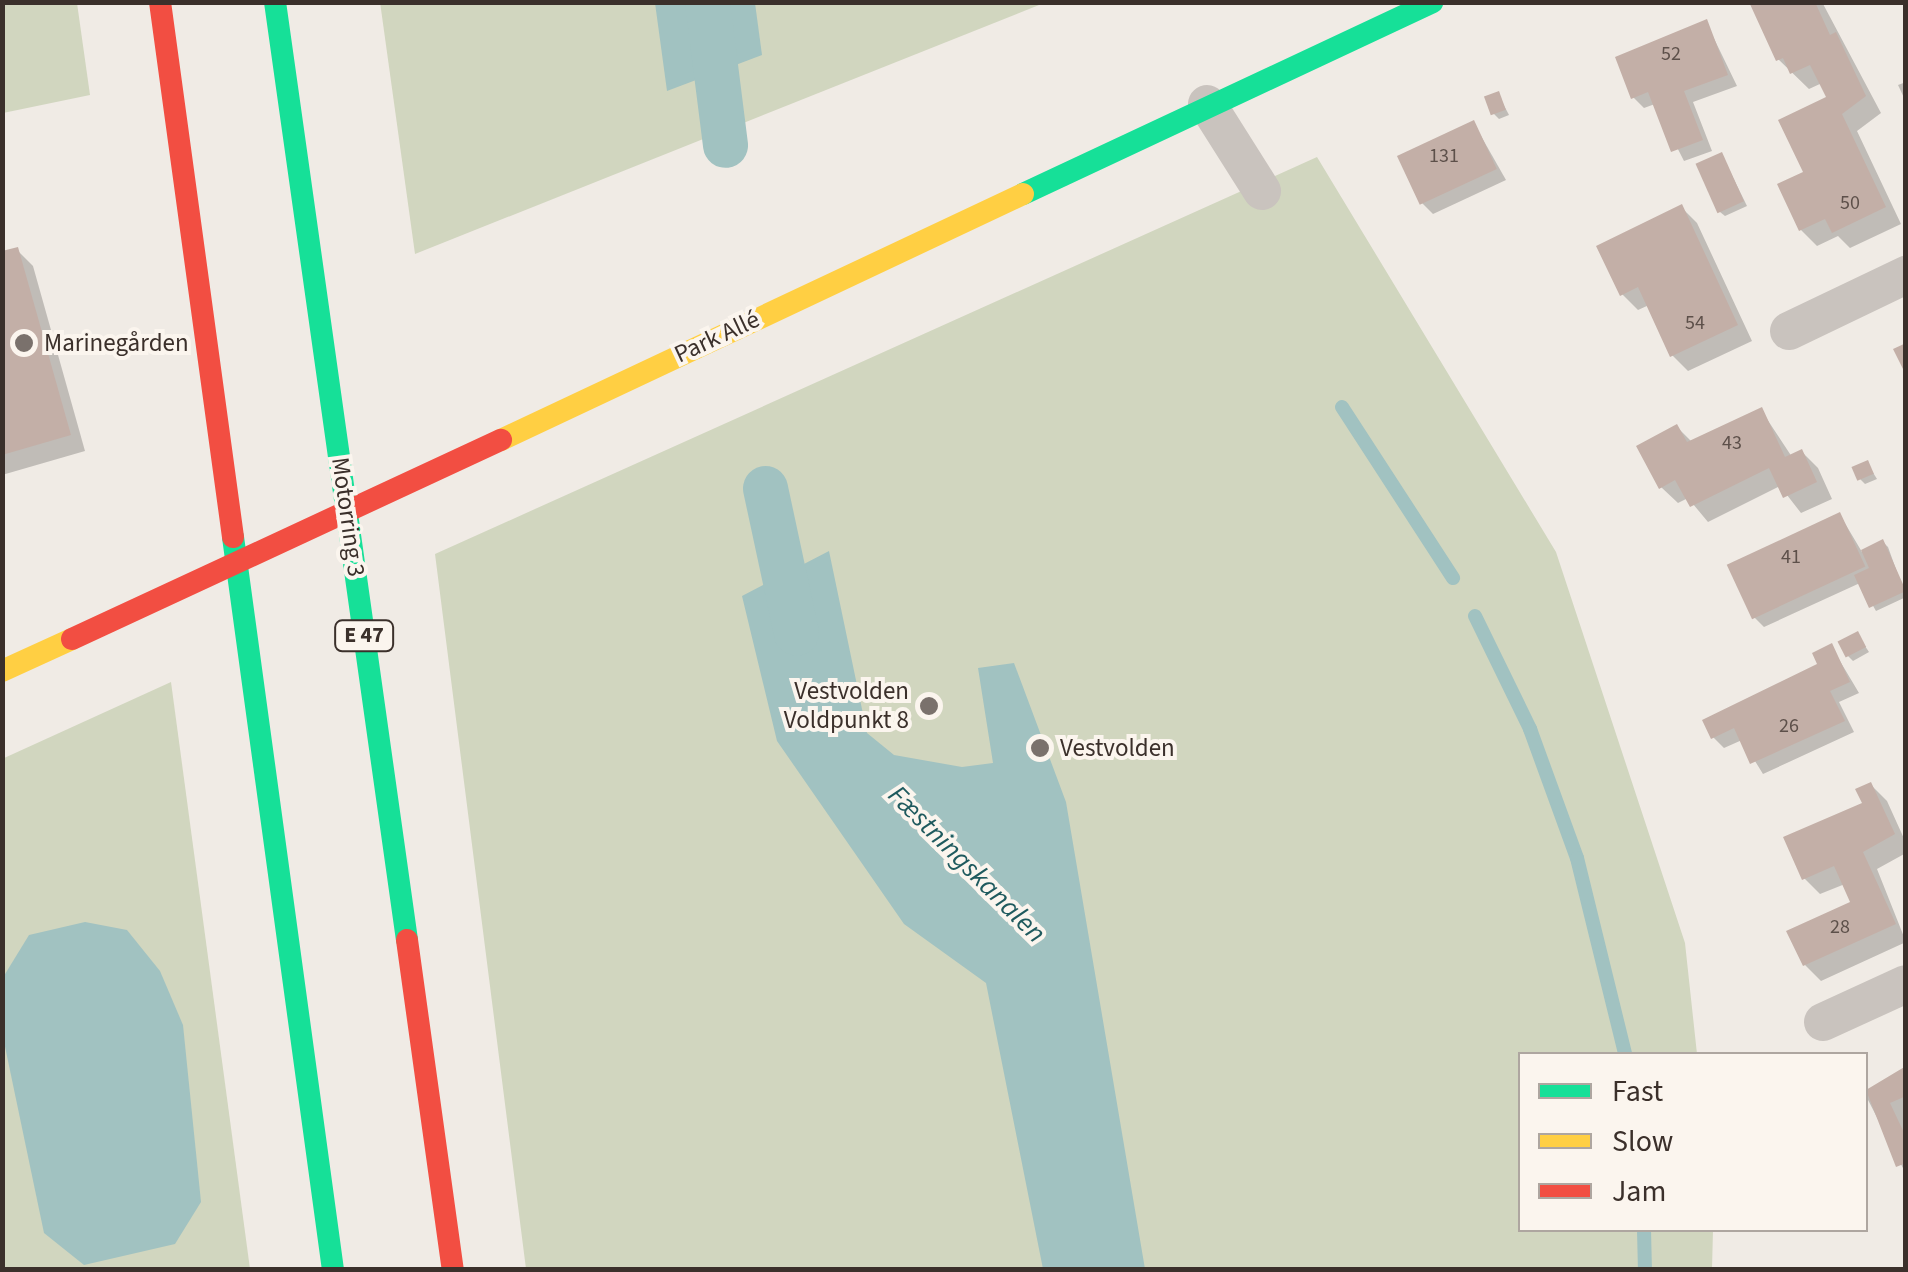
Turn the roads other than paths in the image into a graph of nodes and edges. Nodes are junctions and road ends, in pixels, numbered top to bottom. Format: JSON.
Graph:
{"nodes":[{"id":1,"x":160,"y":2,"type":"edge"},
{"id":2,"x":275,"y":2,"type":"edge"},
{"id":3,"x":1432,"y":2,"type":"edge"},
{"id":4,"x":1206,"y":104,"type":"junction"},
{"id":5,"x":1262,"y":192,"type":"dead end"},
{"id":6,"x":1906,"y":274,"type":"edge"},
{"id":7,"x":1789,"y":331,"type":"dead end"},
{"id":8,"x":2,"y":671,"type":"edge"},
{"id":9,"x":1906,"y":984,"type":"edge"},
{"id":10,"x":1823,"y":1022,"type":"dead end"},
{"id":11,"x":333,"y":1270,"type":"edge"},
{"id":12,"x":453,"y":1270,"type":"edge"}],
"edges":[{"from":1,"to":11,"type":"main road"},
{"from":2,"to":12,"type":"main road","name":"Motorring 3","number":"E 47"},
{"from":3,"to":4,"type":"main road","name":"Park Allé"},
{"from":4,"to":5,"type":"street"},
{"from":4,"to":8,"type":"main road","name":"Park Allé","bridge":true},
{"from":6,"to":7,"type":"street"},
{"from":9,"to":10,"type":"street"}]}
